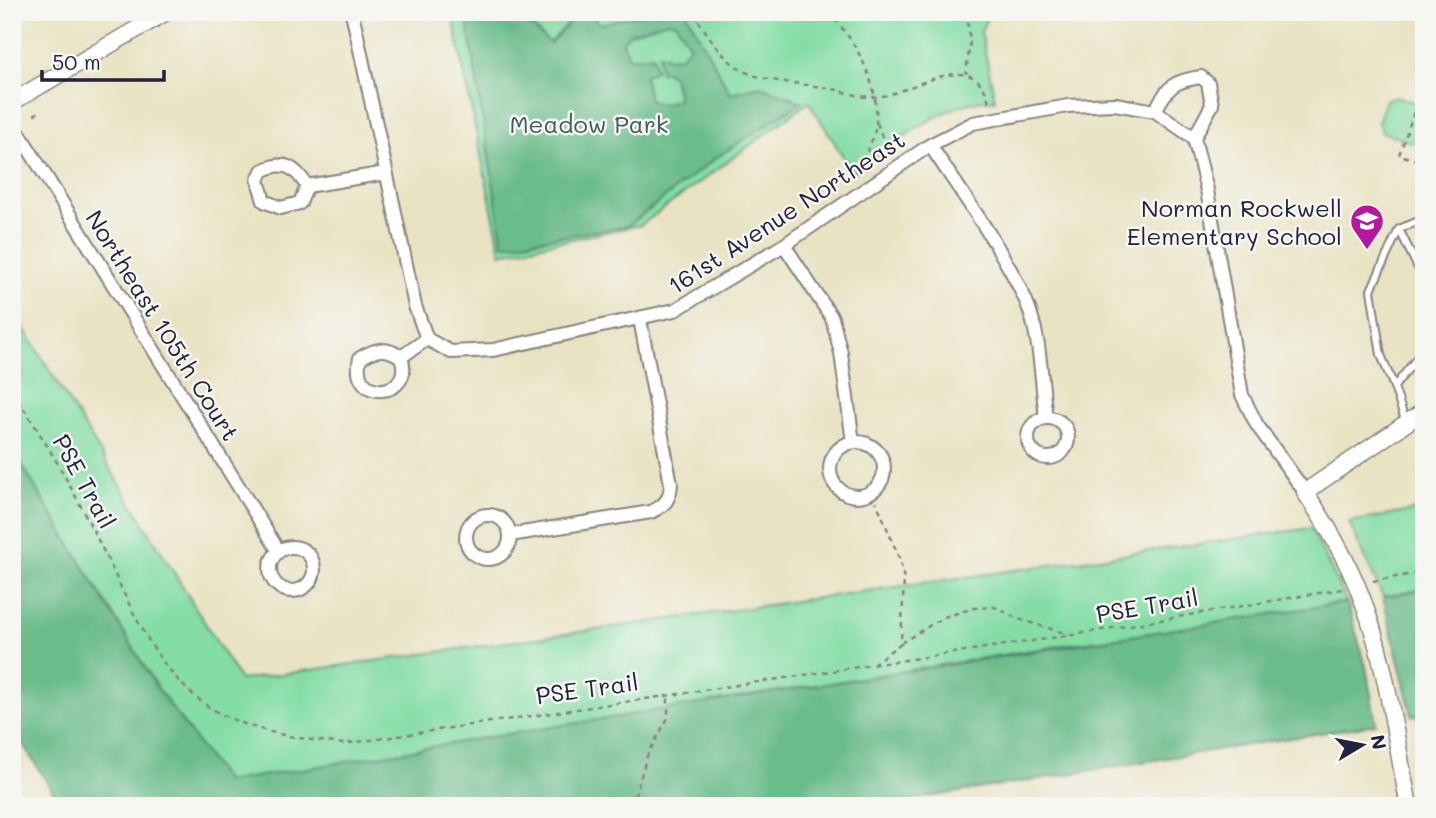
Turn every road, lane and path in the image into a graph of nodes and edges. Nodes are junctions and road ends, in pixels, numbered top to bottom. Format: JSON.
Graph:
{"nodes":[{"id":1,"x":166,"y":12,"type":"edge"},
{"id":2,"x":352,"y":12,"type":"edge"},
{"id":3,"x":589,"y":12,"type":"edge"},
{"id":4,"x":639,"y":12,"type":"edge"},
{"id":5,"x":693,"y":12,"type":"edge"},
{"id":6,"x":828,"y":12,"type":"edge"},
{"id":7,"x":965,"y":12,"type":"edge"},
{"id":8,"x":965,"y":74,"type":"junction"},
{"id":9,"x":1424,"y":84,"type":"edge"},
{"id":10,"x":873,"y":97,"type":"junction"},
{"id":11,"x":12,"y":102,"type":"edge"},
{"id":12,"x":989,"y":103,"type":"dead end"},
{"id":13,"x":40,"y":111,"type":"dead end"},
{"id":14,"x":1155,"y":111,"type":"junction"},
{"id":15,"x":34,"y":115,"type":"dead end"},
{"id":16,"x":12,"y":122,"type":"edge"},
{"id":17,"x":877,"y":123,"type":"junction"},
{"id":18,"x":1194,"y":138,"type":"junction"},
{"id":19,"x":930,"y":145,"type":"junction"},
{"id":20,"x":1424,"y":162,"type":"edge"},
{"id":21,"x":863,"y":169,"type":"dead end"},
{"id":22,"x":386,"y":173,"type":"junction"},
{"id":23,"x":307,"y":186,"type":"dead end"},
{"id":24,"x":1424,"y":219,"type":"edge"},
{"id":25,"x":1399,"y":229,"type":"junction"},
{"id":26,"x":784,"y":245,"type":"junction"},
{"id":27,"x":1422,"y":274,"type":"edge"},
{"id":28,"x":640,"y":319,"type":"junction"},
{"id":29,"x":427,"y":339,"type":"junction"},
{"id":30,"x":401,"y":357,"type":"dead end"},
{"id":31,"x":1394,"y":387,"type":"junction"},
{"id":32,"x":12,"y":392,"type":"edge"},
{"id":33,"x":1424,"y":411,"type":"edge"},
{"id":34,"x":1046,"y":418,"type":"dead end"},
{"id":35,"x":1406,"y":423,"type":"junction"},
{"id":36,"x":853,"y":442,"type":"junction"},
{"id":37,"x":1305,"y":492,"type":"junction"},
{"id":38,"x":876,"y":501,"type":"dead end"},
{"id":39,"x":510,"y":535,"type":"dead end"},
{"id":40,"x":278,"y":550,"type":"dead end"},
{"id":41,"x":1424,"y":572,"type":"edge"},
{"id":42,"x":1370,"y":582,"type":"dead end"},
{"id":43,"x":1345,"y":589,"type":"dead end"},
{"id":44,"x":1072,"y":635,"type":"junction"},
{"id":45,"x":901,"y":643,"type":"junction"},
{"id":46,"x":870,"y":666,"type":"junction"},
{"id":47,"x":668,"y":694,"type":"junction"},
{"id":48,"x":632,"y":806,"type":"edge"},
{"id":49,"x":1409,"y":806,"type":"edge"}],
"edges":[{"from":1,"to":11,"type":"street"},
{"from":2,"to":22,"type":"street"},
{"from":3,"to":4,"type":"path"},
{"from":5,"to":10,"type":"path"},
{"from":6,"to":10,"type":"path"},
{"from":7,"to":8,"type":"path"},
{"from":8,"to":10,"type":"path"},
{"from":8,"to":12,"type":"path"},
{"from":9,"to":20,"type":"path"},
{"from":10,"to":17,"type":"path"},
{"from":13,"to":15,"type":"path"},
{"from":14,"to":18,"type":"street","name":"161st Avenue Northeast"},
{"from":14,"to":18,"type":"street"},
{"from":14,"to":19,"type":"street","name":"161st Avenue Northeast"},
{"from":16,"to":40,"type":"street","name":"Northeast 105th Court"},
{"from":17,"to":17,"type":"path"},
{"from":17,"to":21,"type":"path"},
{"from":18,"to":37,"type":"street"},
{"from":19,"to":26,"type":"street","name":"161st Avenue Northeast"},
{"from":19,"to":34,"type":"street"},
{"from":22,"to":23,"type":"street"},
{"from":22,"to":29,"type":"street"},
{"from":24,"to":25,"type":"lane"},
{"from":25,"to":27,"type":"lane"},
{"from":25,"to":31,"type":"lane"},
{"from":26,"to":28,"type":"street","name":"161st Avenue Northeast"},
{"from":26,"to":36,"type":"street"},
{"from":27,"to":31,"type":"lane"},
{"from":28,"to":29,"type":"street","name":"161st Avenue Northeast"},
{"from":28,"to":39,"type":"street"},
{"from":29,"to":30,"type":"street"},
{"from":31,"to":35,"type":"lane"},
{"from":32,"to":47,"type":"path","name":"PSE Trail"},
{"from":33,"to":35,"type":"street"},
{"from":35,"to":37,"type":"street"},
{"from":36,"to":36,"type":"street"},
{"from":37,"to":49,"type":"street"},
{"from":38,"to":45,"type":"path"},
{"from":41,"to":42,"type":"path"},
{"from":43,"to":44,"type":"path","name":"PSE Trail"},
{"from":44,"to":45,"type":"path"},
{"from":44,"to":46,"type":"path","name":"PSE Trail"},
{"from":45,"to":46,"type":"path"},
{"from":46,"to":47,"type":"path","name":"PSE Trail"},
{"from":47,"to":48,"type":"path"}]}
